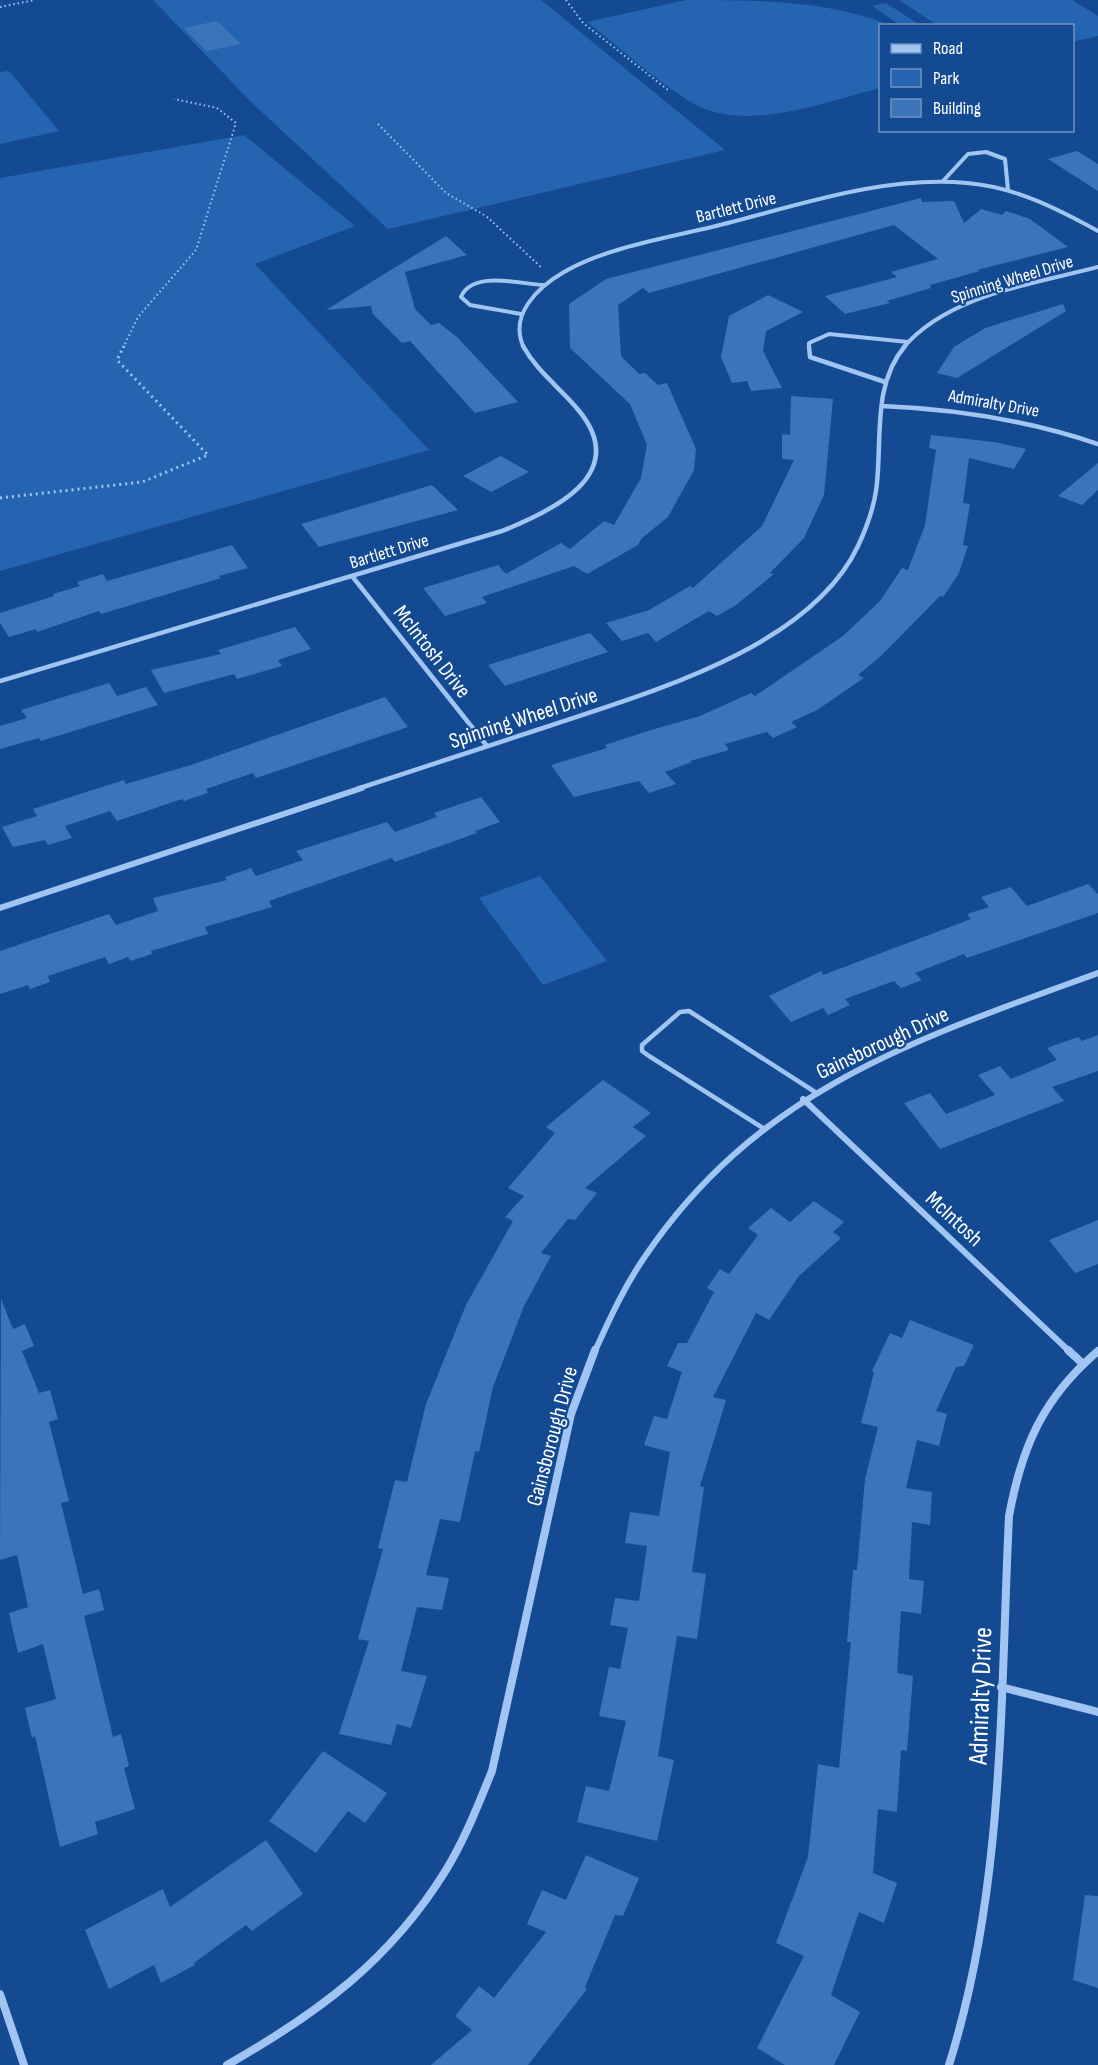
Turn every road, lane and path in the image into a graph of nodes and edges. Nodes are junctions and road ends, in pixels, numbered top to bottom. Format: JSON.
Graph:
{"nodes":[{"id":1,"x":35,"y":0,"type":"edge"},
{"id":2,"x":566,"y":0,"type":"edge"},
{"id":3,"x":0,"y":7,"type":"edge"},
{"id":4,"x":668,"y":90,"type":"dead end"},
{"id":5,"x":174,"y":99,"type":"dead end"},
{"id":6,"x":378,"y":124,"type":"dead end"},
{"id":7,"x":943,"y":181,"type":"junction"},
{"id":8,"x":1008,"y":190,"type":"junction"},
{"id":9,"x":1098,"y":231,"type":"edge"},
{"id":10,"x":1098,"y":267,"type":"edge"},
{"id":11,"x":560,"y":273,"type":"junction"},
{"id":12,"x":543,"y":285,"type":"junction"},
{"id":13,"x":521,"y":314,"type":"junction"},
{"id":14,"x":908,"y":342,"type":"junction"},
{"id":15,"x":885,"y":382,"type":"junction"},
{"id":16,"x":882,"y":406,"type":"junction"},
{"id":17,"x":1098,"y":444,"type":"edge"},
{"id":18,"x":0,"y":498,"type":"edge"},
{"id":19,"x":352,"y":576,"type":"junction"},
{"id":20,"x":0,"y":681,"type":"edge"},
{"id":21,"x":487,"y":746,"type":"junction"},
{"id":22,"x":0,"y":908,"type":"edge"},
{"id":23,"x":1098,"y":973,"type":"edge"},
{"id":24,"x":815,"y":1092,"type":"junction"},
{"id":25,"x":803,"y":1099,"type":"junction"},
{"id":26,"x":763,"y":1128,"type":"junction"},
{"id":27,"x":1098,"y":1351,"type":"edge"},
{"id":28,"x":1082,"y":1363,"type":"junction"},
{"id":29,"x":1001,"y":1687,"type":"junction"},
{"id":30,"x":1098,"y":1712,"type":"edge"},
{"id":31,"x":0,"y":1994,"type":"edge"},
{"id":32,"x":24,"y":2065,"type":"edge"},
{"id":33,"x":227,"y":2065,"type":"edge"},
{"id":34,"x":949,"y":2065,"type":"edge"}],
"edges":[{"from":1,"to":3,"type":"path"},
{"from":2,"to":4,"type":"path"},
{"from":5,"to":18,"type":"path"},
{"from":6,"to":11,"type":"path"},
{"from":7,"to":8,"type":"street","name":"Bartlett Drive"},
{"from":7,"to":8,"type":"street"},
{"from":7,"to":11,"type":"street","name":"Bartlett Drive"},
{"from":8,"to":9,"type":"street","name":"Bartlett Drive"},
{"from":10,"to":14,"type":"street","name":"Spinning Wheel Drive"},
{"from":11,"to":12,"type":"street","name":"Bartlett Drive"},
{"from":12,"to":13,"type":"street","name":"Bartlett Drive"},
{"from":12,"to":13,"type":"street"},
{"from":13,"to":19,"type":"street","name":"Bartlett Drive"},
{"from":14,"to":15,"type":"street","name":"Spinning Wheel Drive"},
{"from":14,"to":15,"type":"street"},
{"from":15,"to":16,"type":"street","name":"Spinning Wheel Drive"},
{"from":16,"to":17,"type":"street","name":"Admiralty Drive"},
{"from":16,"to":21,"type":"street","name":"Spinning Wheel Drive"},
{"from":19,"to":20,"type":"street","name":"Bartlett Drive"},
{"from":19,"to":21,"type":"street","name":"McIntosh Drive"},
{"from":21,"to":22,"type":"street","name":"Spinning Wheel Drive"},
{"from":23,"to":24,"type":"street","name":"Gainsborough Drive"},
{"from":24,"to":25,"type":"street","name":"Gainsborough Drive"},
{"from":24,"to":26,"type":"lane"},
{"from":25,"to":26,"type":"street","name":"Gainsborough Drive"},
{"from":25,"to":28,"type":"street","name":"McIntosh"},
{"from":26,"to":33,"type":"street","name":"Gainsborough Drive"},
{"from":27,"to":28,"type":"street","name":"Admiralty Drive"},
{"from":28,"to":29,"type":"street","name":"Admiralty Drive"},
{"from":29,"to":30,"type":"street"},
{"from":29,"to":34,"type":"street","name":"Admiralty Drive"},
{"from":31,"to":32,"type":"street"}]}
